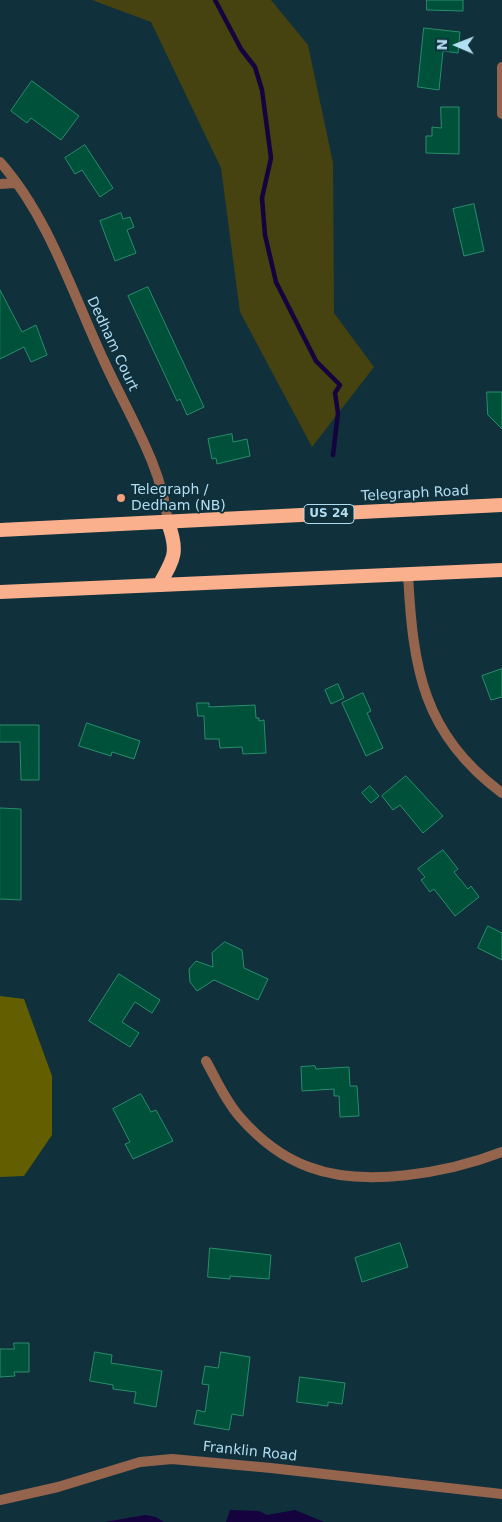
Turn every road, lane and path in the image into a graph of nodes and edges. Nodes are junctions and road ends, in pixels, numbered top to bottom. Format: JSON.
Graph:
{"nodes":[{"id":1,"x":502,"y":67,"type":"edge"},
{"id":2,"x":502,"y":114,"type":"edge"},
{"id":3,"x":0,"y":162,"type":"edge"},
{"id":4,"x":16,"y":183,"type":"junction"},
{"id":5,"x":0,"y":184,"type":"edge"},
{"id":6,"x":502,"y":505,"type":"edge"},
{"id":7,"x":168,"y":523,"type":"junction"},
{"id":8,"x":0,"y":530,"type":"edge"},
{"id":9,"x":502,"y":570,"type":"edge"},
{"id":10,"x":408,"y":574,"type":"junction"},
{"id":11,"x":159,"y":585,"type":"junction"},
{"id":12,"x":0,"y":592,"type":"edge"},
{"id":13,"x":502,"y":793,"type":"edge"},
{"id":14,"x":206,"y":1061,"type":"dead end"},
{"id":15,"x":502,"y":1152,"type":"edge"},
{"id":16,"x":502,"y":1494,"type":"edge"},
{"id":17,"x":0,"y":1500,"type":"edge"}],
"edges":[{"from":1,"to":2,"type":"street"},
{"from":3,"to":4,"type":"street","name":"Dedham Court"},
{"from":4,"to":5,"type":"street"},
{"from":4,"to":7,"type":"street","name":"Dedham Court"},
{"from":6,"to":7,"type":"highway","name":"Telegraph Road","number":"US 24"},
{"from":7,"to":8,"type":"highway","name":"Telegraph Road","number":"US 24"},
{"from":7,"to":11,"type":"highway"},
{"from":9,"to":10,"type":"highway"},
{"from":10,"to":11,"type":"highway"},
{"from":10,"to":13,"type":"street"},
{"from":11,"to":12,"type":"highway"},
{"from":14,"to":15,"type":"street"},
{"from":16,"to":17,"type":"street","name":"Franklin Road"}]}
